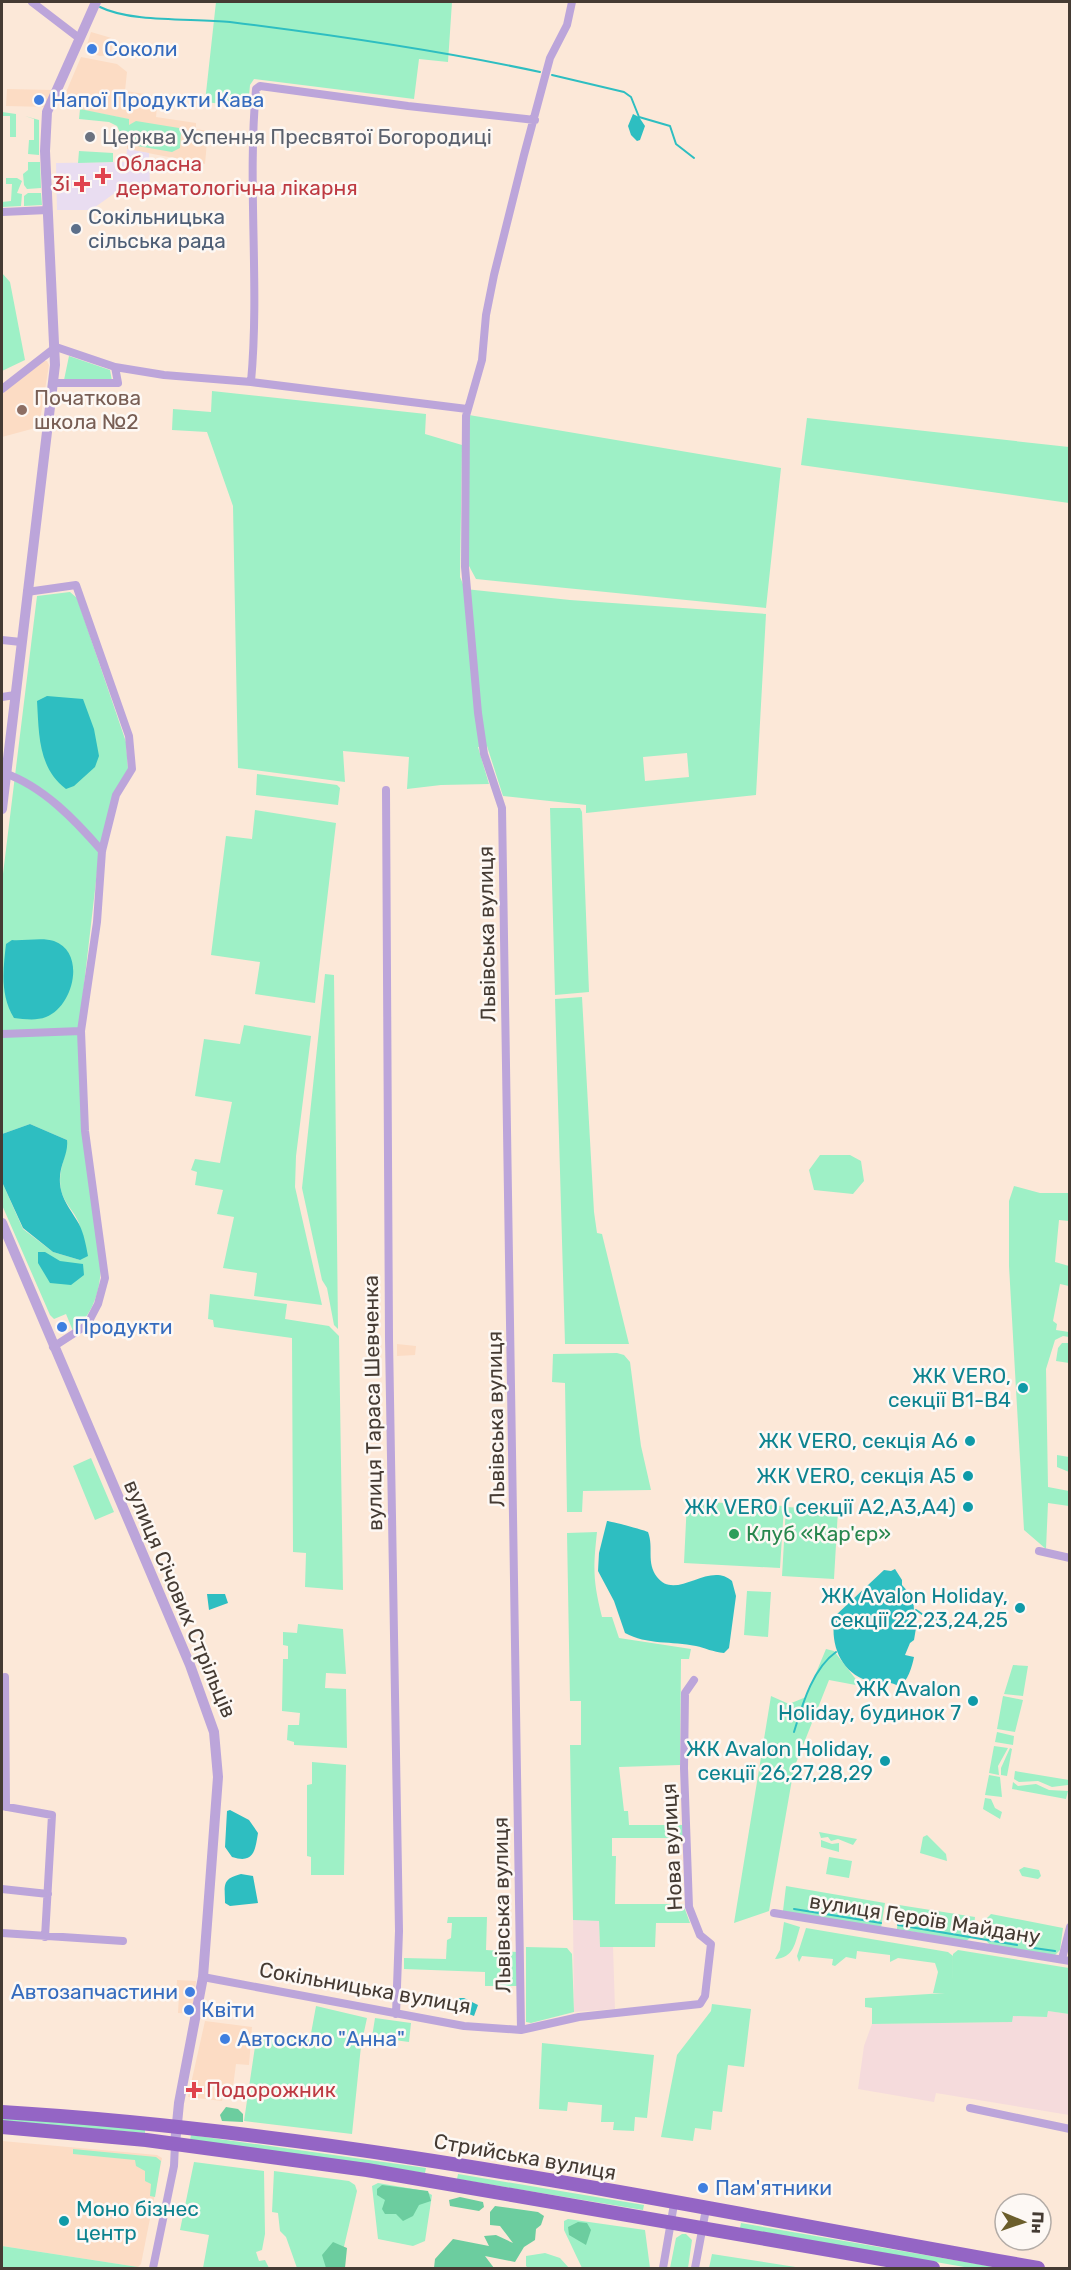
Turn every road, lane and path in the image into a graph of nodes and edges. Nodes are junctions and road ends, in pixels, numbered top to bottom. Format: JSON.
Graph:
{"nodes":[{"id":1,"x":32,"y":2,"type":"edge"},
{"id":2,"x":96,"y":2,"type":"edge"},
{"id":3,"x":572,"y":2,"type":"edge"},
{"id":4,"x":80,"y":38,"type":"junction"},
{"id":5,"x":535,"y":120,"type":"junction"},
{"id":6,"x":48,"y":210,"type":"junction"},
{"id":7,"x":2,"y":212,"type":"edge"},
{"id":8,"x":56,"y":347,"type":"junction"},
{"id":9,"x":115,"y":367,"type":"junction"},
{"id":10,"x":251,"y":382,"type":"junction"},
{"id":11,"x":54,"y":383,"type":"junction"},
{"id":12,"x":2,"y":389,"type":"edge"},
{"id":13,"x":467,"y":409,"type":"junction"},
{"id":14,"x":27,"y":592,"type":"junction"},
{"id":15,"x":2,"y":640,"type":"edge"},
{"id":16,"x":21,"y":642,"type":"junction"},
{"id":17,"x":15,"y":695,"type":"junction"},
{"id":18,"x":2,"y":697,"type":"edge"},
{"id":19,"x":4,"y":773,"type":"junction"},
{"id":20,"x":386,"y":790,"type":"dead end"},
{"id":21,"x":2,"y":809,"type":"edge"},
{"id":22,"x":102,"y":851,"type":"junction"},
{"id":23,"x":81,"y":1031,"type":"junction"},
{"id":24,"x":2,"y":1034,"type":"edge"},
{"id":25,"x":2,"y":1223,"type":"edge"},
{"id":26,"x":53,"y":1347,"type":"junction"},
{"id":27,"x":1039,"y":1551,"type":"dead end"},
{"id":28,"x":1070,"y":1558,"type":"edge"},
{"id":29,"x":5,"y":1677,"type":"dead end"},
{"id":30,"x":694,"y":1680,"type":"dead end"},
{"id":31,"x":4,"y":1806,"type":"edge"},
{"id":32,"x":2,"y":1890,"type":"edge"},
{"id":33,"x":48,"y":1894,"type":"junction"},
{"id":34,"x":774,"y":1913,"type":"dead end"},
{"id":35,"x":1070,"y":1927,"type":"edge"},
{"id":36,"x":2,"y":1933,"type":"edge"},
{"id":37,"x":45,"y":1937,"type":"junction"},
{"id":38,"x":123,"y":1941,"type":"dead end"},
{"id":39,"x":1066,"y":1960,"type":"edge"},
{"id":40,"x":203,"y":1977,"type":"junction"},
{"id":41,"x":396,"y":2014,"type":"junction"},
{"id":42,"x":521,"y":2030,"type":"junction"},
{"id":43,"x":970,"y":2108,"type":"dead end"},
{"id":44,"x":2,"y":2112,"type":"edge"},
{"id":45,"x":2,"y":2127,"type":"edge"},
{"id":46,"x":177,"y":2127,"type":"junction"},
{"id":47,"x":1070,"y":2129,"type":"edge"},
{"id":48,"x":175,"y":2144,"type":"junction"},
{"id":49,"x":446,"y":2165,"type":"junction"},
{"id":50,"x":443,"y":2183,"type":"junction"},
{"id":51,"x":654,"y":2200,"type":"junction"},
{"id":52,"x":674,"y":2204,"type":"junction"},
{"id":53,"x":706,"y":2209,"type":"junction"},
{"id":54,"x":740,"y":2216,"type":"junction"},
{"id":55,"x":651,"y":2219,"type":"junction"},
{"id":56,"x":671,"y":2222,"type":"junction"},
{"id":57,"x":703,"y":2227,"type":"junction"},
{"id":58,"x":737,"y":2234,"type":"junction"},
{"id":59,"x":153,"y":2268,"type":"edge"},
{"id":60,"x":663,"y":2268,"type":"edge"},
{"id":61,"x":695,"y":2268,"type":"edge"},
{"id":62,"x":933,"y":2268,"type":"edge"},
{"id":63,"x":1038,"y":2268,"type":"edge"}],
"edges":[{"from":1,"to":4,"type":"street"},
{"from":2,"to":4,"type":"street"},
{"from":3,"to":5,"type":"street","name":"Львівська вулиця"},
{"from":4,"to":6,"type":"street"},
{"from":5,"to":10,"type":"street"},
{"from":5,"to":13,"type":"street","name":"Львівська вулиця"},
{"from":6,"to":7,"type":"street"},
{"from":6,"to":8,"type":"street"},
{"from":8,"to":9,"type":"street"},
{"from":8,"to":11,"type":"street"},
{"from":8,"to":12,"type":"street"},
{"from":9,"to":10,"type":"street"},
{"from":9,"to":11,"type":"street"},
{"from":10,"to":13,"type":"street"},
{"from":11,"to":14,"type":"street"},
{"from":13,"to":42,"type":"street","name":"Львівська вулиця"},
{"from":14,"to":16,"type":"street"},
{"from":14,"to":22,"type":"street"},
{"from":15,"to":16,"type":"street"},
{"from":16,"to":17,"type":"street"},
{"from":17,"to":18,"type":"street"},
{"from":17,"to":19,"type":"street"},
{"from":19,"to":21,"type":"street"},
{"from":19,"to":22,"type":"street"},
{"from":20,"to":41,"type":"street","name":"вулиця Тараса Шевченка"},
{"from":22,"to":23,"type":"street"},
{"from":23,"to":24,"type":"street"},
{"from":23,"to":26,"type":"street"},
{"from":25,"to":26,"type":"street","name":"вулиця Січових Стрільців"},
{"from":26,"to":40,"type":"street","name":"вулиця Січових Стрільців"},
{"from":27,"to":28,"type":"street"},
{"from":29,"to":31,"type":"street"},
{"from":30,"to":42,"type":"street","name":"Нова вулиця"},
{"from":31,"to":33,"type":"street"},
{"from":32,"to":33,"type":"street"},
{"from":33,"to":37,"type":"street"},
{"from":34,"to":39,"type":"street","name":"вулиця Героїв Майдану"},
{"from":35,"to":39,"type":"street"},
{"from":36,"to":37,"type":"street"},
{"from":37,"to":38,"type":"street"},
{"from":40,"to":41,"type":"street","name":"Сокільницька вулиця"},
{"from":40,"to":46,"type":"street","name":"вулиця Січових Стрільців"},
{"from":41,"to":42,"type":"street","name":"Сокільницька вулиця"},
{"from":43,"to":47,"type":"street"},
{"from":44,"to":46,"type":"main road","name":"Стрийська вулиця"},
{"from":45,"to":48,"type":"main road","name":"Стрийська вулиця"},
{"from":46,"to":48,"type":"street","name":"вулиця Січових Стрільців"},
{"from":46,"to":49,"type":"main road","name":"Стрийська вулиця"},
{"from":48,"to":50,"type":"main road","name":"Стрийська вулиця"},
{"from":48,"to":59,"type":"street"},
{"from":49,"to":50,"type":"main road"},
{"from":49,"to":51,"type":"main road","name":"Стрийська вулиця"},
{"from":50,"to":55,"type":"main road","name":"Стрийська вулиця"},
{"from":51,"to":52,"type":"main road","name":"Стрийська вулиця"},
{"from":51,"to":55,"type":"main road"},
{"from":52,"to":53,"type":"main road","name":"Стрийська вулиця"},
{"from":52,"to":56,"type":"street"},
{"from":53,"to":54,"type":"main road","name":"Стрийська вулиця"},
{"from":53,"to":57,"type":"street"},
{"from":54,"to":58,"type":"main road"},
{"from":54,"to":63,"type":"main road","name":"Стрийська вулиця"},
{"from":55,"to":56,"type":"main road","name":"Стрийська вулиця"},
{"from":56,"to":57,"type":"main road","name":"Стрийська вулиця"},
{"from":56,"to":60,"type":"street"},
{"from":57,"to":58,"type":"main road","name":"Стрийська вулиця"},
{"from":57,"to":61,"type":"street"},
{"from":58,"to":62,"type":"main road","name":"Стрийська вулиця"}]}
